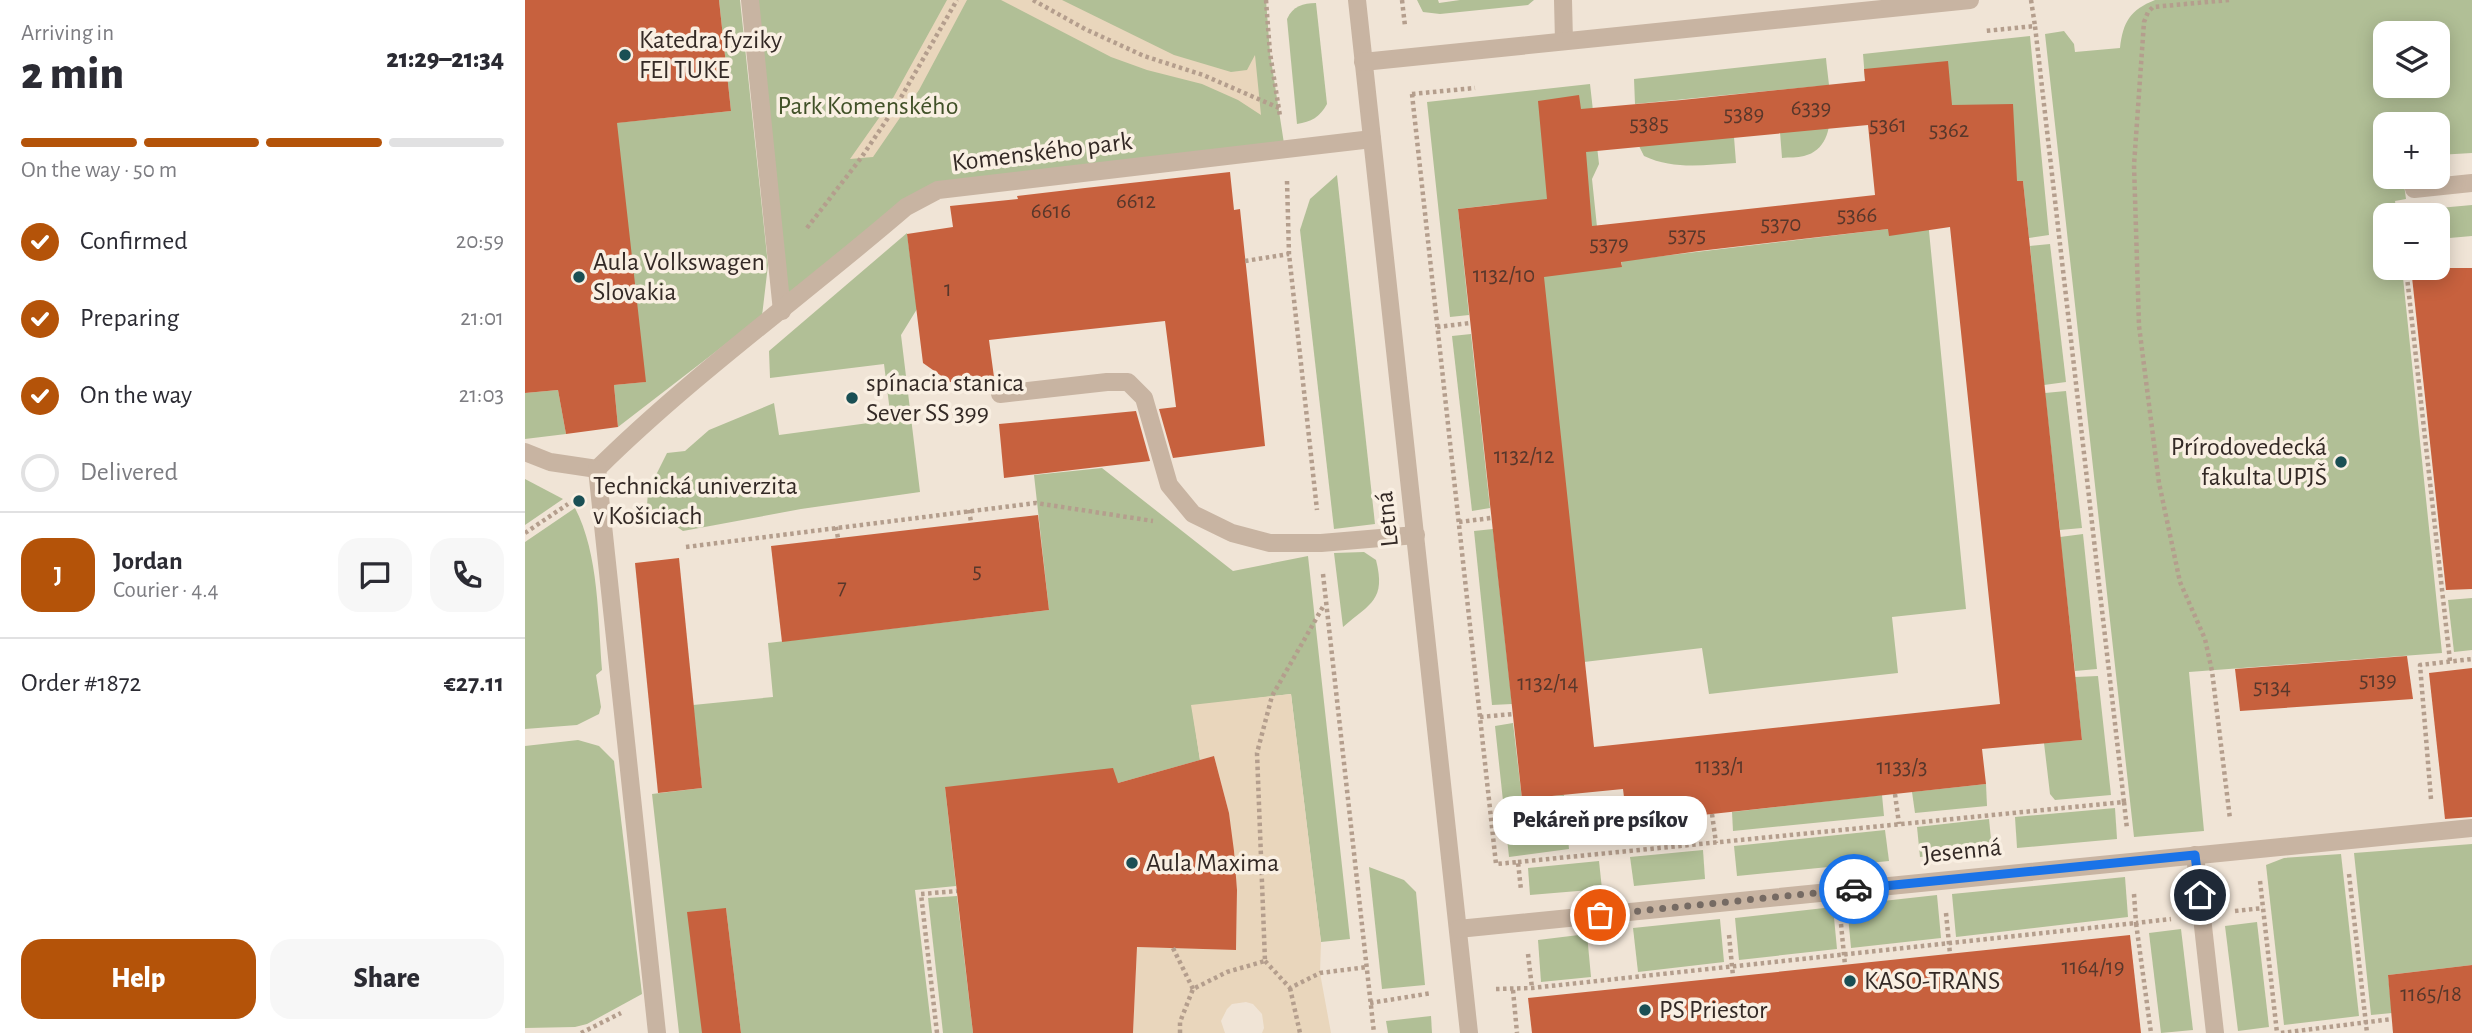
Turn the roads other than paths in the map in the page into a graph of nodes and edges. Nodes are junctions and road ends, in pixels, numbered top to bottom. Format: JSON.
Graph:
{"nodes":[{"id":1,"x":750,"y":0,"type":"edge"},
{"id":2,"x":1357,"y":0,"type":"edge"},
{"id":3,"x":1563,"y":0,"type":"edge"},
{"id":4,"x":1970,"y":0,"type":"edge"},
{"id":5,"x":1564,"y":41,"type":"junction"},
{"id":6,"x":1363,"y":62,"type":"junction"},
{"id":7,"x":1372,"y":139,"type":"junction"},
{"id":8,"x":2472,"y":183,"type":"edge"},
{"id":9,"x":2450,"y":185,"type":"edge"},
{"id":10,"x":782,"y":311,"type":"junction"},
{"id":11,"x":1000,"y":394,"type":"dead end"},
{"id":12,"x":525,"y":452,"type":"edge"},
{"id":13,"x":597,"y":469,"type":"junction"},
{"id":14,"x":1416,"y":536,"type":"junction"},
{"id":15,"x":2472,"y":828,"type":"edge"},
{"id":16,"x":2195,"y":855,"type":"junction"},
{"id":17,"x":1458,"y":929,"type":"junction"},
{"id":18,"x":657,"y":1033,"type":"edge"},
{"id":19,"x":1469,"y":1033,"type":"edge"},
{"id":20,"x":2215,"y":1033,"type":"edge"}],
"edges":[{"from":1,"to":10,"type":"street"},
{"from":2,"to":6,"type":"street","name":"Letná"},
{"from":3,"to":5,"type":"street"},
{"from":4,"to":5,"type":"street"},
{"from":5,"to":6,"type":"street"},
{"from":6,"to":7,"type":"street","name":"Letná"},
{"from":7,"to":10,"type":"street","name":"Komenského park"},
{"from":7,"to":14,"type":"street","name":"Letná"},
{"from":8,"to":9,"type":"street"},
{"from":10,"to":13,"type":"street","name":"Komenského park"},
{"from":11,"to":14,"type":"street"},
{"from":12,"to":13,"type":"street"},
{"from":13,"to":18,"type":"street"},
{"from":14,"to":17,"type":"street","name":"Letná"},
{"from":15,"to":16,"type":"street","name":"Jesenná"},
{"from":16,"to":17,"type":"street","name":"Jesenná"},
{"from":16,"to":20,"type":"street"},
{"from":17,"to":19,"type":"street","name":"Letná"}]}
